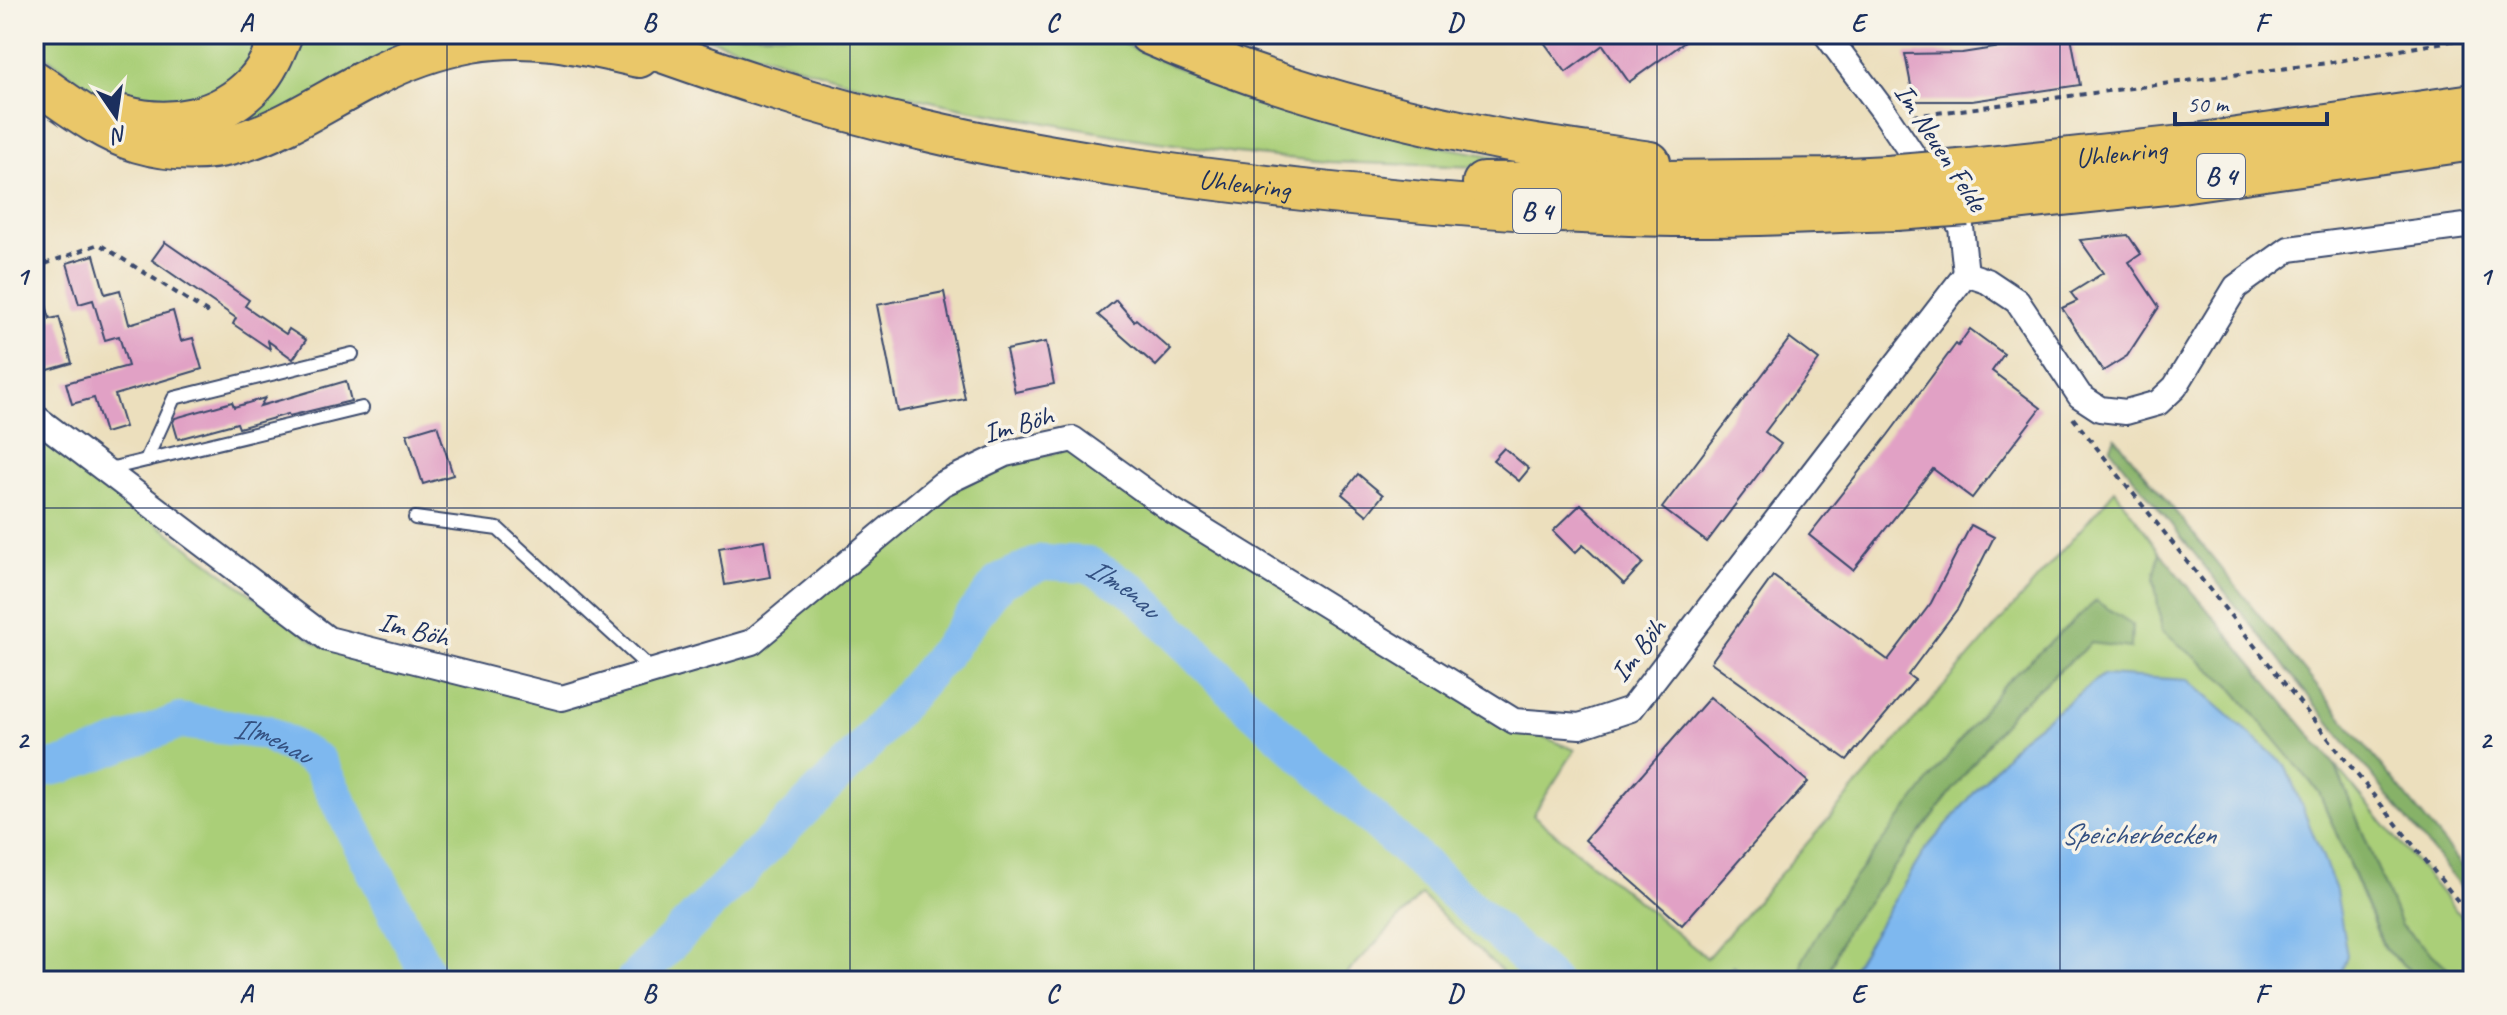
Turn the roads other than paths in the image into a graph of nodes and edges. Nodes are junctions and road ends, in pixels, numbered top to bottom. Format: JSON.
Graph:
{"nodes":[{"id":1,"x":282,"y":34,"type":"edge"},
{"id":2,"x":612,"y":34,"type":"edge"},
{"id":3,"x":1149,"y":34,"type":"edge"},
{"id":4,"x":1863,"y":34,"type":"edge"},
{"id":5,"x":1828,"y":37,"type":"edge"},
{"id":6,"x":34,"y":63,"type":"edge"},
{"id":7,"x":711,"y":70,"type":"junction"},
{"id":8,"x":34,"y":81,"type":"edge"},
{"id":9,"x":2473,"y":104,"type":"edge"},
{"id":10,"x":2473,"y":140,"type":"edge"},
{"id":11,"x":1180,"y":177,"type":"junction"},
{"id":12,"x":1829,"y":179,"type":"junction"},
{"id":13,"x":1964,"y":188,"type":"junction"},
{"id":14,"x":1892,"y":193,"type":"junction"},
{"id":15,"x":2473,"y":225,"type":"edge"},
{"id":16,"x":1966,"y":266,"type":"junction"},
{"id":17,"x":352,"y":354,"type":"dead end"},
{"id":18,"x":362,"y":408,"type":"dead end"},
{"id":19,"x":34,"y":416,"type":"edge"},
{"id":20,"x":146,"y":460,"type":"junction"},
{"id":21,"x":105,"y":470,"type":"junction"},
{"id":22,"x":415,"y":518,"type":"dead end"},
{"id":23,"x":653,"y":671,"type":"junction"}],
"edges":[{"from":1,"to":6,"type":"highway"},
{"from":2,"to":7,"type":"highway","name":"Uhlenring","number":"B 4"},
{"from":3,"to":12,"type":"highway"},
{"from":4,"to":5,"type":"lane"},
{"from":5,"to":16,"type":"street","name":"Im Neuen Felde"},
{"from":7,"to":8,"type":"highway"},
{"from":7,"to":11,"type":"highway","name":"Uhlenring","number":"B 4"},
{"from":9,"to":13,"type":"highway","name":"Uhlenring","number":"B 4"},
{"from":10,"to":13,"type":"highway","name":"Uhlenring","number":"B 4"},
{"from":11,"to":12,"type":"highway","number":"B 4"},
{"from":11,"to":14,"type":"highway","name":"Uhlenring","number":"B 4"},
{"from":12,"to":14,"type":"highway","number":"B 4"},
{"from":13,"to":14,"type":"highway","number":"B 4","bridge":true},
{"from":15,"to":16,"type":"street"},
{"from":16,"to":23,"type":"street","name":"Im Böh"},
{"from":17,"to":20,"type":"lane"},
{"from":18,"to":20,"type":"lane"},
{"from":19,"to":21,"type":"street","name":"Im Böh"},
{"from":20,"to":21,"type":"lane"},
{"from":21,"to":23,"type":"street","name":"Im Böh"},
{"from":22,"to":23,"type":"lane"}]}
